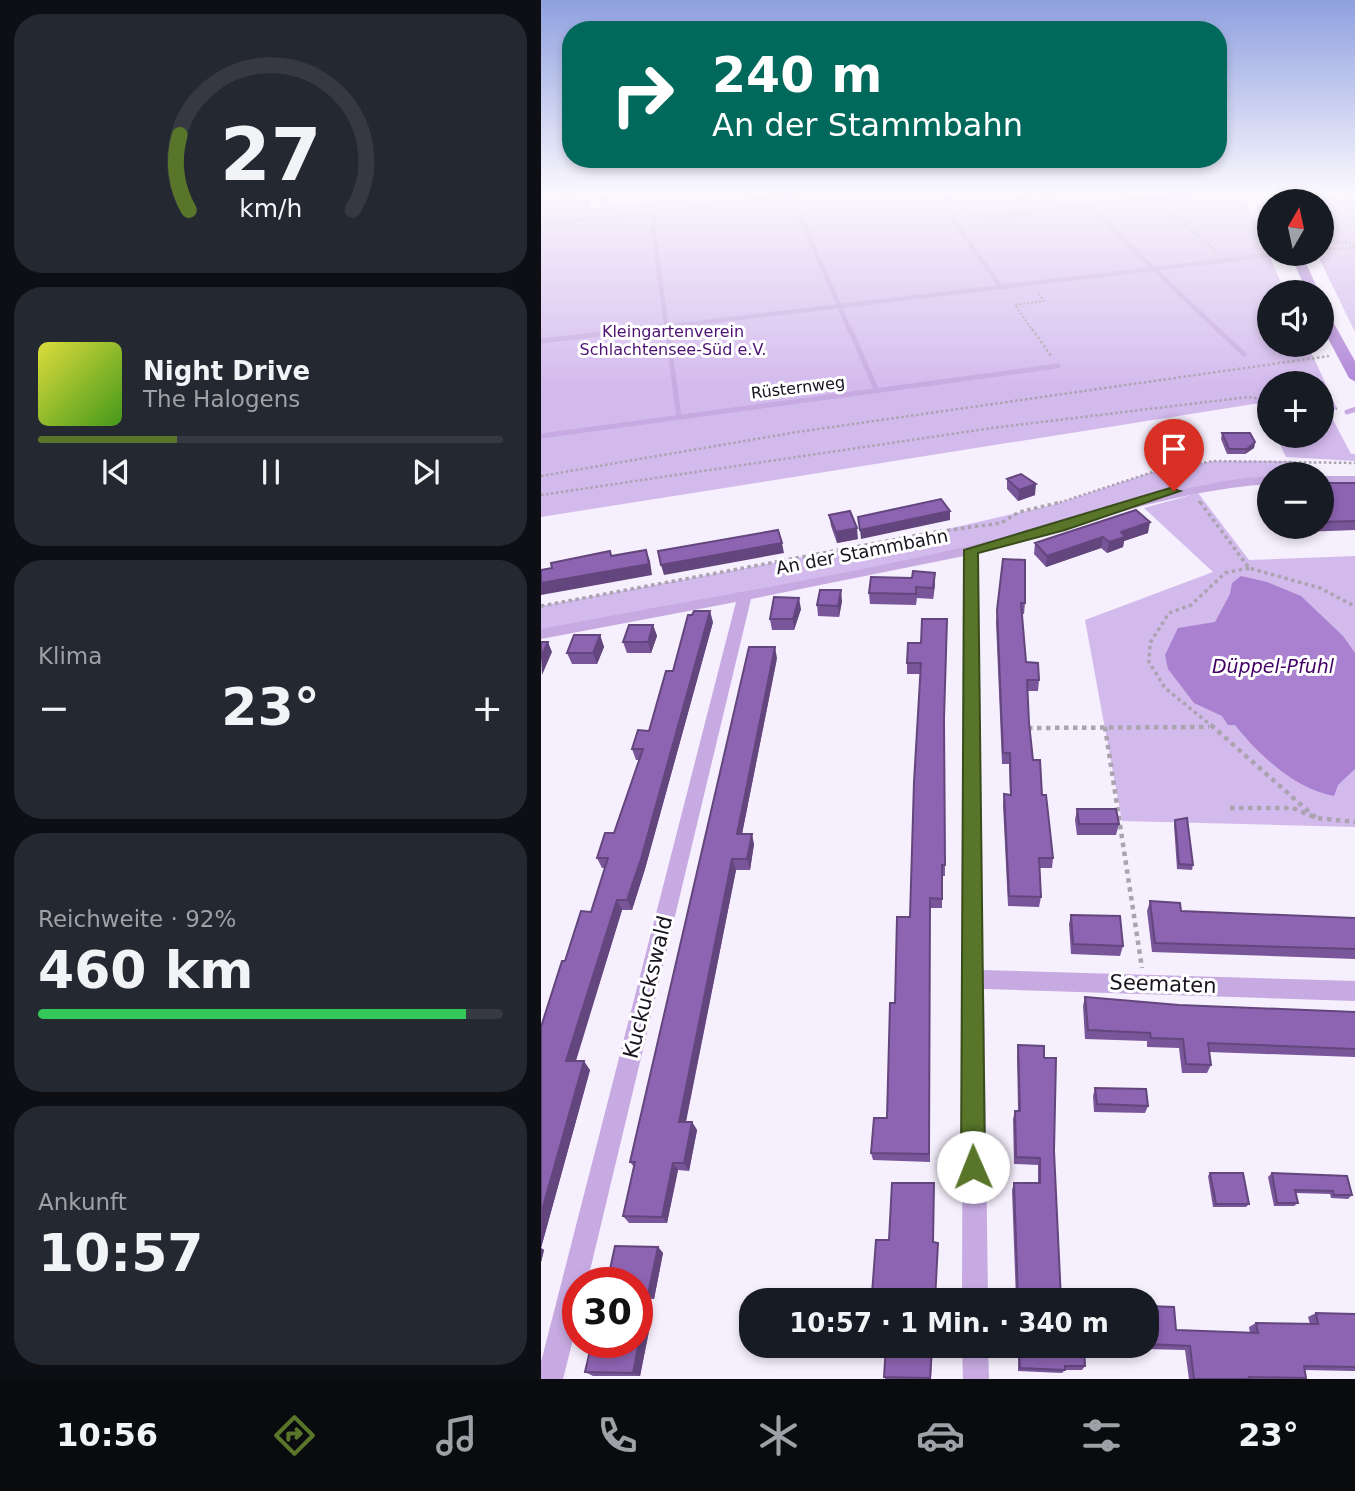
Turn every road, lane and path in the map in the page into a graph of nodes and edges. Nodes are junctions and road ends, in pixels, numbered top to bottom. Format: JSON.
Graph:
{"nodes":[{"id":1,"x":657,"y":258,"type":"edge"},
{"id":2,"x":819,"y":258,"type":"edge"},
{"id":3,"x":980,"y":258,"type":"edge"},
{"id":4,"x":1142,"y":258,"type":"edge"},
{"id":5,"x":1241,"y":258,"type":"edge"},
{"id":6,"x":1226,"y":260,"type":"joint"},
{"id":7,"x":1152,"y":268,"type":"junction"},
{"id":8,"x":1032,"y":283,"type":"junction"},
{"id":9,"x":1001,"y":287,"type":"junction"},
{"id":10,"x":840,"y":305,"type":"junction"},
{"id":11,"x":667,"y":326,"type":"junction"},
{"id":12,"x":1334,"y":337,"type":"edge"},
{"id":13,"x":541,"y":341,"type":"edge"},
{"id":14,"x":1244,"y":354,"type":"dead end"},
{"id":15,"x":1324,"y":357,"type":"edge"},
{"id":16,"x":1058,"y":366,"type":"joint"},
{"id":17,"x":1352,"y":374,"type":"edge"},
{"id":18,"x":877,"y":391,"type":"junction"},
{"id":19,"x":1257,"y":398,"type":"edge"},
{"id":20,"x":1355,"y":409,"type":"edge"},
{"id":21,"x":1347,"y":412,"type":"dead end"},
{"id":22,"x":679,"y":417,"type":"junction"},
{"id":23,"x":541,"y":436,"type":"edge"},
{"id":24,"x":1355,"y":463,"type":"edge"},
{"id":25,"x":541,"y":475,"type":"edge"},
{"id":26,"x":1334,"y":480,"type":"edge"},
{"id":27,"x":1355,"y":480,"type":"edge"},
{"id":28,"x":1257,"y":481,"type":"edge"},
{"id":29,"x":1189,"y":488,"type":"junction"},
{"id":30,"x":541,"y":495,"type":"edge"},
{"id":31,"x":971,"y":550,"type":"junction"},
{"id":32,"x":1249,"y":568,"type":"junction"},
{"id":33,"x":745,"y":595,"type":"junction"},
{"id":34,"x":541,"y":606,"type":"edge"},
{"id":35,"x":1355,"y":607,"type":"edge"},
{"id":36,"x":541,"y":634,"type":"edge"},
{"id":37,"x":1105,"y":727,"type":"junction"},
{"id":38,"x":1211,"y":727,"type":"junction"},
{"id":39,"x":1021,"y":729,"type":"edge"},
{"id":40,"x":1230,"y":808,"type":"dead end"},
{"id":41,"x":1316,"y":818,"type":"junction"},
{"id":42,"x":1355,"y":821,"type":"edge"},
{"id":43,"x":971,"y":979,"type":"junction"},
{"id":44,"x":1145,"y":984,"type":"junction"},
{"id":45,"x":1355,"y":991,"type":"edge"},
{"id":46,"x":975,"y":1288,"type":"edge"},
{"id":47,"x":975,"y":1358,"type":"edge"},
{"id":48,"x":550,"y":1379,"type":"edge"},
{"id":49,"x":976,"y":1379,"type":"edge"}],
"edges":[{"from":1,"to":11,"type":"lane"},
{"from":2,"to":10,"type":"lane"},
{"from":3,"to":9,"type":"lane"},
{"from":4,"to":7,"type":"lane"},
{"from":5,"to":6,"type":"lane"},
{"from":6,"to":7,"type":"lane"},
{"from":7,"to":8,"type":"lane"},
{"from":7,"to":14,"type":"lane"},
{"from":8,"to":9,"type":"lane"},
{"from":8,"to":16,"type":"path"},
{"from":9,"to":10,"type":"lane"},
{"from":10,"to":11,"type":"lane"},
{"from":10,"to":18,"type":"lane"},
{"from":11,"to":13,"type":"lane"},
{"from":11,"to":22,"type":"lane"},
{"from":12,"to":17,"type":"street"},
{"from":15,"to":25,"type":"path"},
{"from":16,"to":18,"type":"lane","name":"Rüsternweg"},
{"from":18,"to":22,"type":"lane","name":"Rüsternweg"},
{"from":19,"to":30,"type":"path"},
{"from":20,"to":21,"type":"lane"},
{"from":22,"to":23,"type":"lane","name":"Rüsternweg"},
{"from":24,"to":34,"type":"path"},
{"from":26,"to":27,"type":"street"},
{"from":28,"to":29,"type":"street","name":"An der Stammbahn"},
{"from":29,"to":31,"type":"street","name":"An der Stammbahn"},
{"from":29,"to":32,"type":"path"},
{"from":31,"to":33,"type":"street","name":"An der Stammbahn"},
{"from":31,"to":43,"type":"street"},
{"from":32,"to":35,"type":"path"},
{"from":32,"to":38,"type":"path"},
{"from":33,"to":36,"type":"street","name":"An der Stammbahn"},
{"from":33,"to":48,"type":"street","name":"Kuckuckswald"},
{"from":37,"to":38,"type":"path"},
{"from":37,"to":39,"type":"path"},
{"from":37,"to":44,"type":"path"},
{"from":38,"to":41,"type":"path"},
{"from":40,"to":41,"type":"path"},
{"from":41,"to":42,"type":"path"},
{"from":43,"to":44,"type":"street","name":"Seematen"},
{"from":43,"to":46,"type":"street"},
{"from":44,"to":45,"type":"street","name":"Seematen"},
{"from":47,"to":49,"type":"street"}]}
